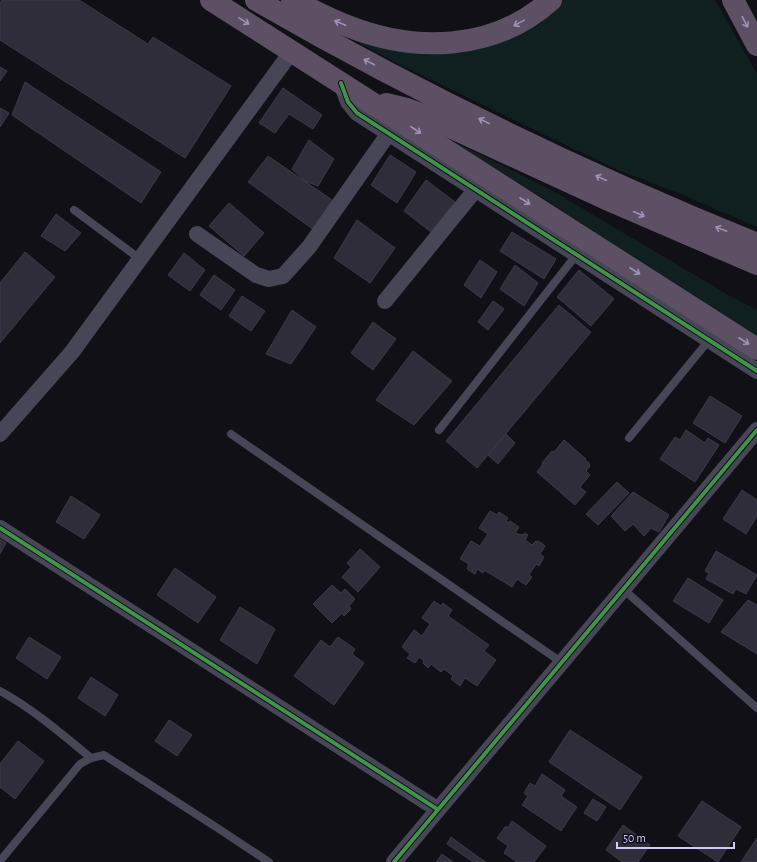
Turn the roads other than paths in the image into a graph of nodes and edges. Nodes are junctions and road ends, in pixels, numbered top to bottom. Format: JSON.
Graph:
{"nodes":[{"id":1,"x":211,"y":0,"type":"edge"},
{"id":2,"x":256,"y":0,"type":"edge"},
{"id":3,"x":292,"y":0,"type":"edge"},
{"id":4,"x":551,"y":0,"type":"edge"},
{"id":5,"x":733,"y":0,"type":"edge"},
{"id":6,"x":757,"y":45,"type":"edge"},
{"id":7,"x":292,"y":51,"type":"junction"},
{"id":8,"x":341,"y":83,"type":"junction"},
{"id":9,"x":371,"y":102,"type":"junction"},
{"id":10,"x":389,"y":133,"type":"junction"},
{"id":11,"x":476,"y":189,"type":"junction"},
{"id":12,"x":74,"y":210,"type":"dead end"},
{"id":13,"x":197,"y":234,"type":"dead end"},
{"id":14,"x":757,"y":244,"type":"edge"},
{"id":15,"x":577,"y":254,"type":"junction"},
{"id":16,"x":140,"y":259,"type":"junction"},
{"id":17,"x":757,"y":264,"type":"edge"},
{"id":18,"x":385,"y":301,"type":"dead end"},
{"id":19,"x":709,"y":340,"type":"junction"},
{"id":20,"x":757,"y":349,"type":"edge"},
{"id":21,"x":757,"y":371,"type":"edge"},
{"id":22,"x":439,"y":430,"type":"dead end"},
{"id":23,"x":757,"y":430,"type":"edge"},
{"id":24,"x":0,"y":434,"type":"edge"},
{"id":25,"x":231,"y":434,"type":"dead end"},
{"id":26,"x":629,"y":438,"type":"dead end"},
{"id":27,"x":0,"y":528,"type":"edge"},
{"id":28,"x":623,"y":588,"type":"junction"},
{"id":29,"x":561,"y":662,"type":"junction"},
{"id":30,"x":0,"y":691,"type":"edge"},
{"id":31,"x":757,"y":708,"type":"edge"},
{"id":32,"x":91,"y":758,"type":"junction"},
{"id":33,"x":438,"y":810,"type":"junction"},
{"id":34,"x":0,"y":861,"type":"edge"},
{"id":35,"x":269,"y":862,"type":"edge"},
{"id":36,"x":394,"y":862,"type":"edge"}],
"edges":[{"from":1,"to":7,"type":"highway","one_way":true},
{"from":14,"to":2,"type":"highway","one_way":true},
{"from":4,"to":3,"type":"highway","one_way":true},
{"from":5,"to":6,"type":"highway","one_way":true},
{"from":7,"to":8,"type":"highway"},
{"from":7,"to":16,"type":"street"},
{"from":8,"to":9,"type":"highway"},
{"from":8,"to":10,"type":"street"},
{"from":9,"to":17,"type":"highway","one_way":true},
{"from":9,"to":20,"type":"highway","one_way":true},
{"from":10,"to":11,"type":"street"},
{"from":10,"to":13,"type":"street"},
{"from":11,"to":15,"type":"street"},
{"from":11,"to":18,"type":"street"},
{"from":12,"to":16,"type":"lane"},
{"from":15,"to":19,"type":"street"},
{"from":15,"to":22,"type":"lane"},
{"from":16,"to":24,"type":"street"},
{"from":19,"to":21,"type":"street"},
{"from":19,"to":26,"type":"lane"},
{"from":23,"to":28,"type":"street"},
{"from":25,"to":29,"type":"lane"},
{"from":27,"to":33,"type":"street"},
{"from":28,"to":29,"type":"street"},
{"from":28,"to":31,"type":"lane"},
{"from":29,"to":33,"type":"street"},
{"from":30,"to":32,"type":"lane"},
{"from":32,"to":34,"type":"lane"},
{"from":32,"to":35,"type":"lane"},
{"from":33,"to":36,"type":"street"}]}
